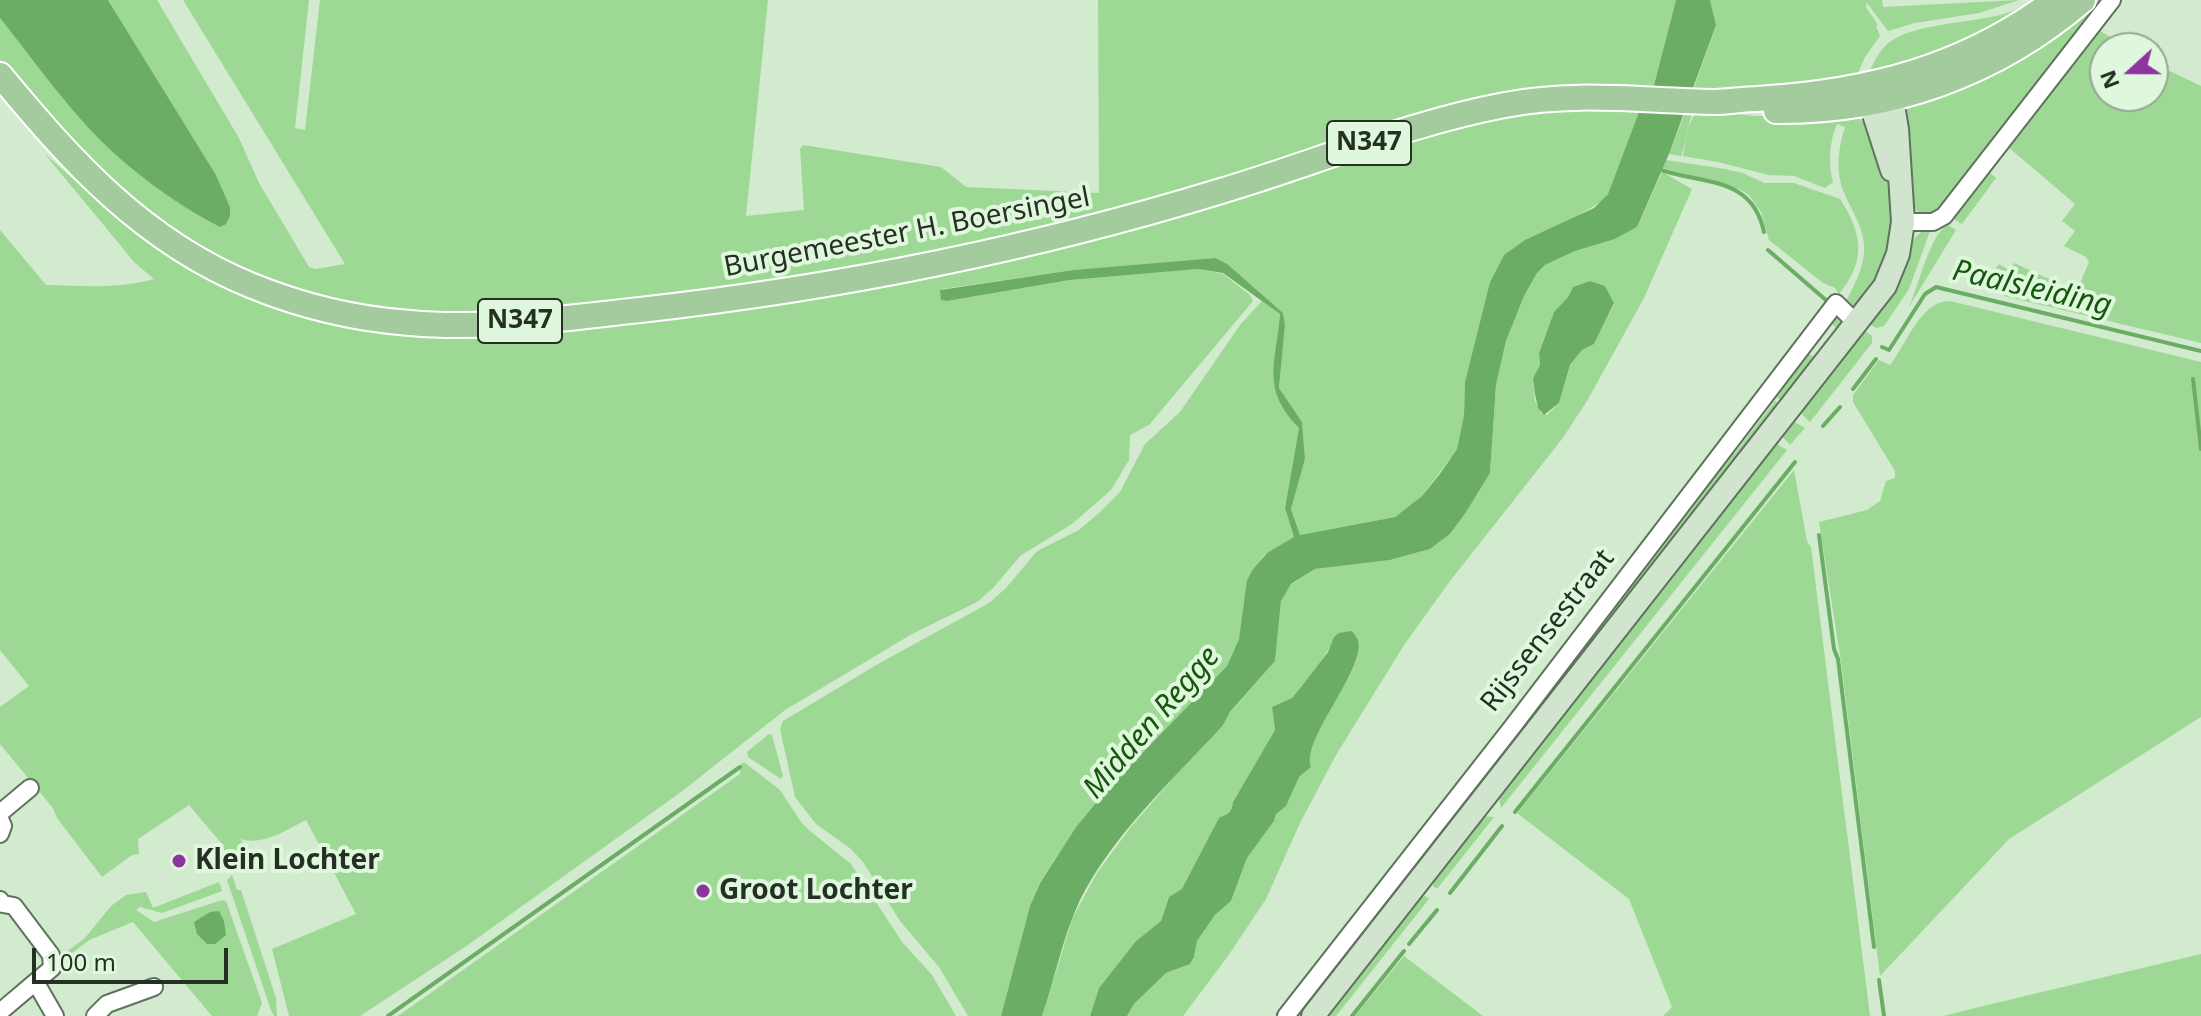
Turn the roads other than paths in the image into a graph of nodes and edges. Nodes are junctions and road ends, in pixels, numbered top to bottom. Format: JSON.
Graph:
{"nodes":[{"id":1,"x":2055,"y":0,"type":"edge"},
{"id":2,"x":2083,"y":0,"type":"edge"},
{"id":3,"x":2112,"y":0,"type":"edge"},
{"id":4,"x":0,"y":75,"type":"edge"},
{"id":5,"x":1880,"y":96,"type":"junction"},
{"id":6,"x":1903,"y":222,"type":"junction"},
{"id":7,"x":1859,"y":321,"type":"junction"},
{"id":8,"x":30,"y":788,"type":"dead end"},
{"id":9,"x":0,"y":816,"type":"edge"},
{"id":10,"x":0,"y":834,"type":"edge"},
{"id":11,"x":0,"y":900,"type":"edge"},
{"id":12,"x":36,"y":983,"type":"junction"},
{"id":13,"x":154,"y":987,"type":"dead end"},
{"id":14,"x":0,"y":1012,"type":"edge"},
{"id":15,"x":55,"y":1016,"type":"edge"},
{"id":16,"x":95,"y":1016,"type":"edge"},
{"id":17,"x":1286,"y":1016,"type":"edge"},
{"id":18,"x":1313,"y":1016,"type":"edge"}],
"edges":[{"from":1,"to":5,"type":"main road","number":"N347"},
{"from":2,"to":5,"type":"main road","number":"N347"},
{"from":3,"to":6,"type":"street"},
{"from":4,"to":5,"type":"main road","name":"Burgemeester H. Boersingel","number":"N347"},
{"from":5,"to":6,"type":"main road","name":"Rijssensestraat"},
{"from":6,"to":7,"type":"main road","name":"Rijssensestraat"},
{"from":7,"to":17,"type":"street","name":"Rijssensestraat"},
{"from":7,"to":18,"type":"main road","name":"Rijssensestraat"},
{"from":8,"to":9,"type":"street"},
{"from":9,"to":10,"type":"street"},
{"from":11,"to":12,"type":"street"},
{"from":12,"to":14,"type":"street"},
{"from":12,"to":15,"type":"street"},
{"from":13,"to":16,"type":"street"}]}
